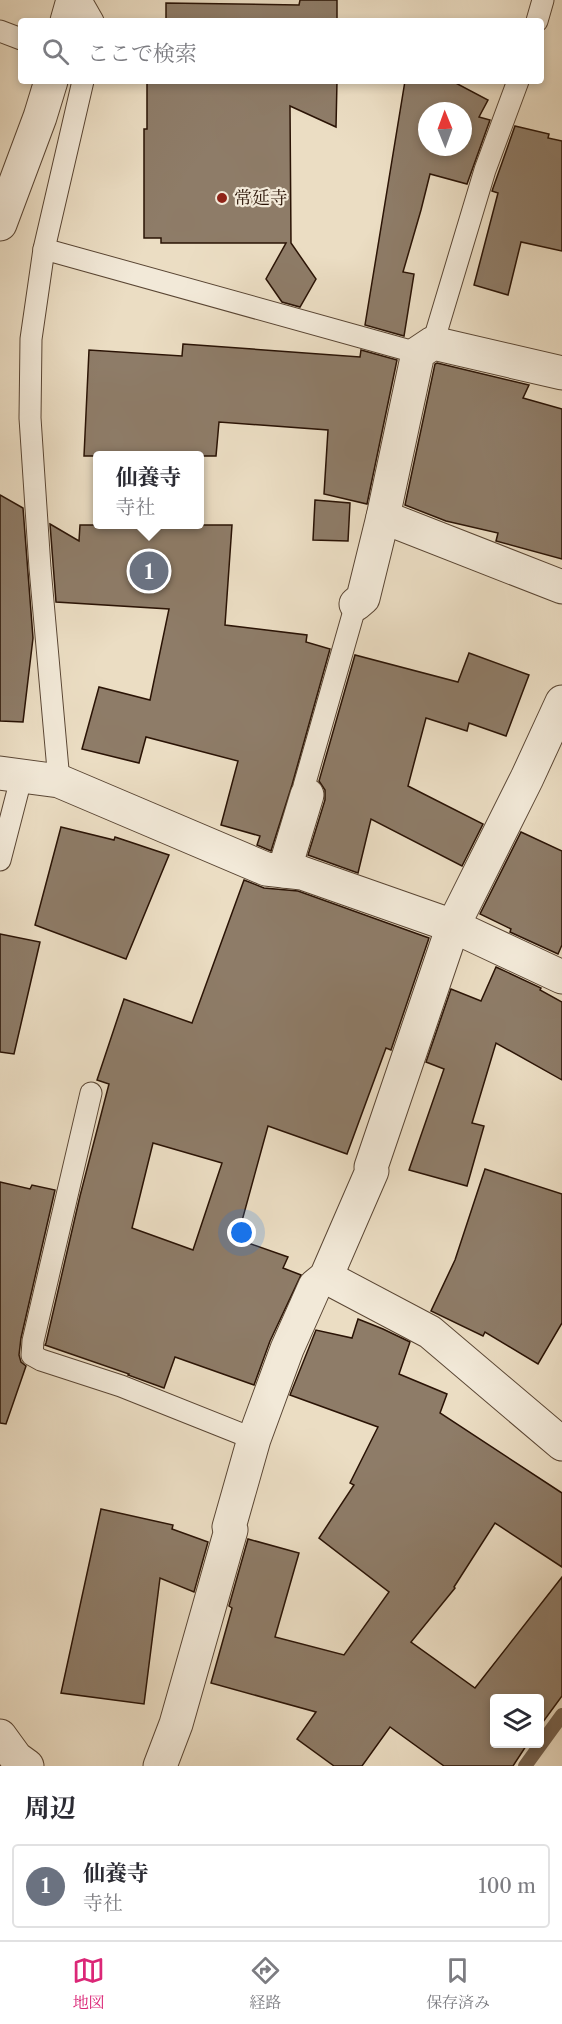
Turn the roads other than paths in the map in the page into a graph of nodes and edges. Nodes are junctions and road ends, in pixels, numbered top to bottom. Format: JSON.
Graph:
{"nodes":[{"id":1,"x":73,"y":0,"type":"edge"},
{"id":2,"x":81,"y":0,"type":"edge"},
{"id":3,"x":543,"y":0,"type":"edge"},
{"id":4,"x":68,"y":18,"type":"edge"},
{"id":5,"x":91,"y":18,"type":"edge"},
{"id":6,"x":538,"y":18,"type":"edge"},
{"id":7,"x":0,"y":31,"type":"edge"},
{"id":8,"x":18,"y":38,"type":"edge"},
{"id":9,"x":50,"y":84,"type":"edge"},
{"id":10,"x":82,"y":84,"type":"edge"},
{"id":11,"x":518,"y":84,"type":"edge"},
{"id":12,"x":0,"y":224,"type":"edge"},
{"id":13,"x":44,"y":249,"type":"junction"},
{"id":14,"x":425,"y":348,"type":"junction"},
{"id":15,"x":562,"y":373,"type":"edge"},
{"id":16,"x":383,"y":517,"type":"junction"},
{"id":17,"x":562,"y":587,"type":"edge"},
{"id":18,"x":356,"y":604,"type":"joint"},
{"id":19,"x":562,"y":702,"type":"edge"},
{"id":20,"x":11,"y":774,"type":"edge"},
{"id":21,"x":59,"y":781,"type":"junction"},
{"id":22,"x":307,"y":795,"type":"joint"},
{"id":23,"x":0,"y":860,"type":"edge"},
{"id":24,"x":284,"y":871,"type":"junction"},
{"id":25,"x":453,"y":926,"type":"junction"},
{"id":26,"x":562,"y":977,"type":"edge"},
{"id":27,"x":91,"y":1093,"type":"dead end"},
{"id":28,"x":326,"y":1276,"type":"junction"},
{"id":29,"x":254,"y":1439,"type":"junction"},
{"id":30,"x":562,"y":1444,"type":"edge"},
{"id":31,"x":0,"y":1736,"type":"edge"},
{"id":32,"x":27,"y":1766,"type":"edge"},
{"id":33,"x":160,"y":1766,"type":"edge"}],
"edges":[{"from":1,"to":4,"type":"street"},
{"from":2,"to":5,"type":"lane"},
{"from":3,"to":6,"type":"lane"},
{"from":7,"to":8,"type":"lane"},
{"from":9,"to":12,"type":"street"},
{"from":10,"to":13,"type":"lane"},
{"from":11,"to":14,"type":"lane"},
{"from":13,"to":14,"type":"lane"},
{"from":13,"to":21,"type":"lane"},
{"from":14,"to":15,"type":"street"},
{"from":14,"to":16,"type":"street"},
{"from":16,"to":17,"type":"street"},
{"from":16,"to":18,"type":"street"},
{"from":18,"to":22,"type":"lane"},
{"from":19,"to":25,"type":"street"},
{"from":20,"to":21,"type":"street"},
{"from":20,"to":23,"type":"lane"},
{"from":21,"to":24,"type":"street"},
{"from":22,"to":24,"type":"street"},
{"from":24,"to":25,"type":"street"},
{"from":25,"to":26,"type":"street"},
{"from":25,"to":28,"type":"street"},
{"from":27,"to":29,"type":"lane"},
{"from":28,"to":29,"type":"street"},
{"from":28,"to":30,"type":"street"},
{"from":29,"to":33,"type":"street"},
{"from":31,"to":32,"type":"street"}]}
